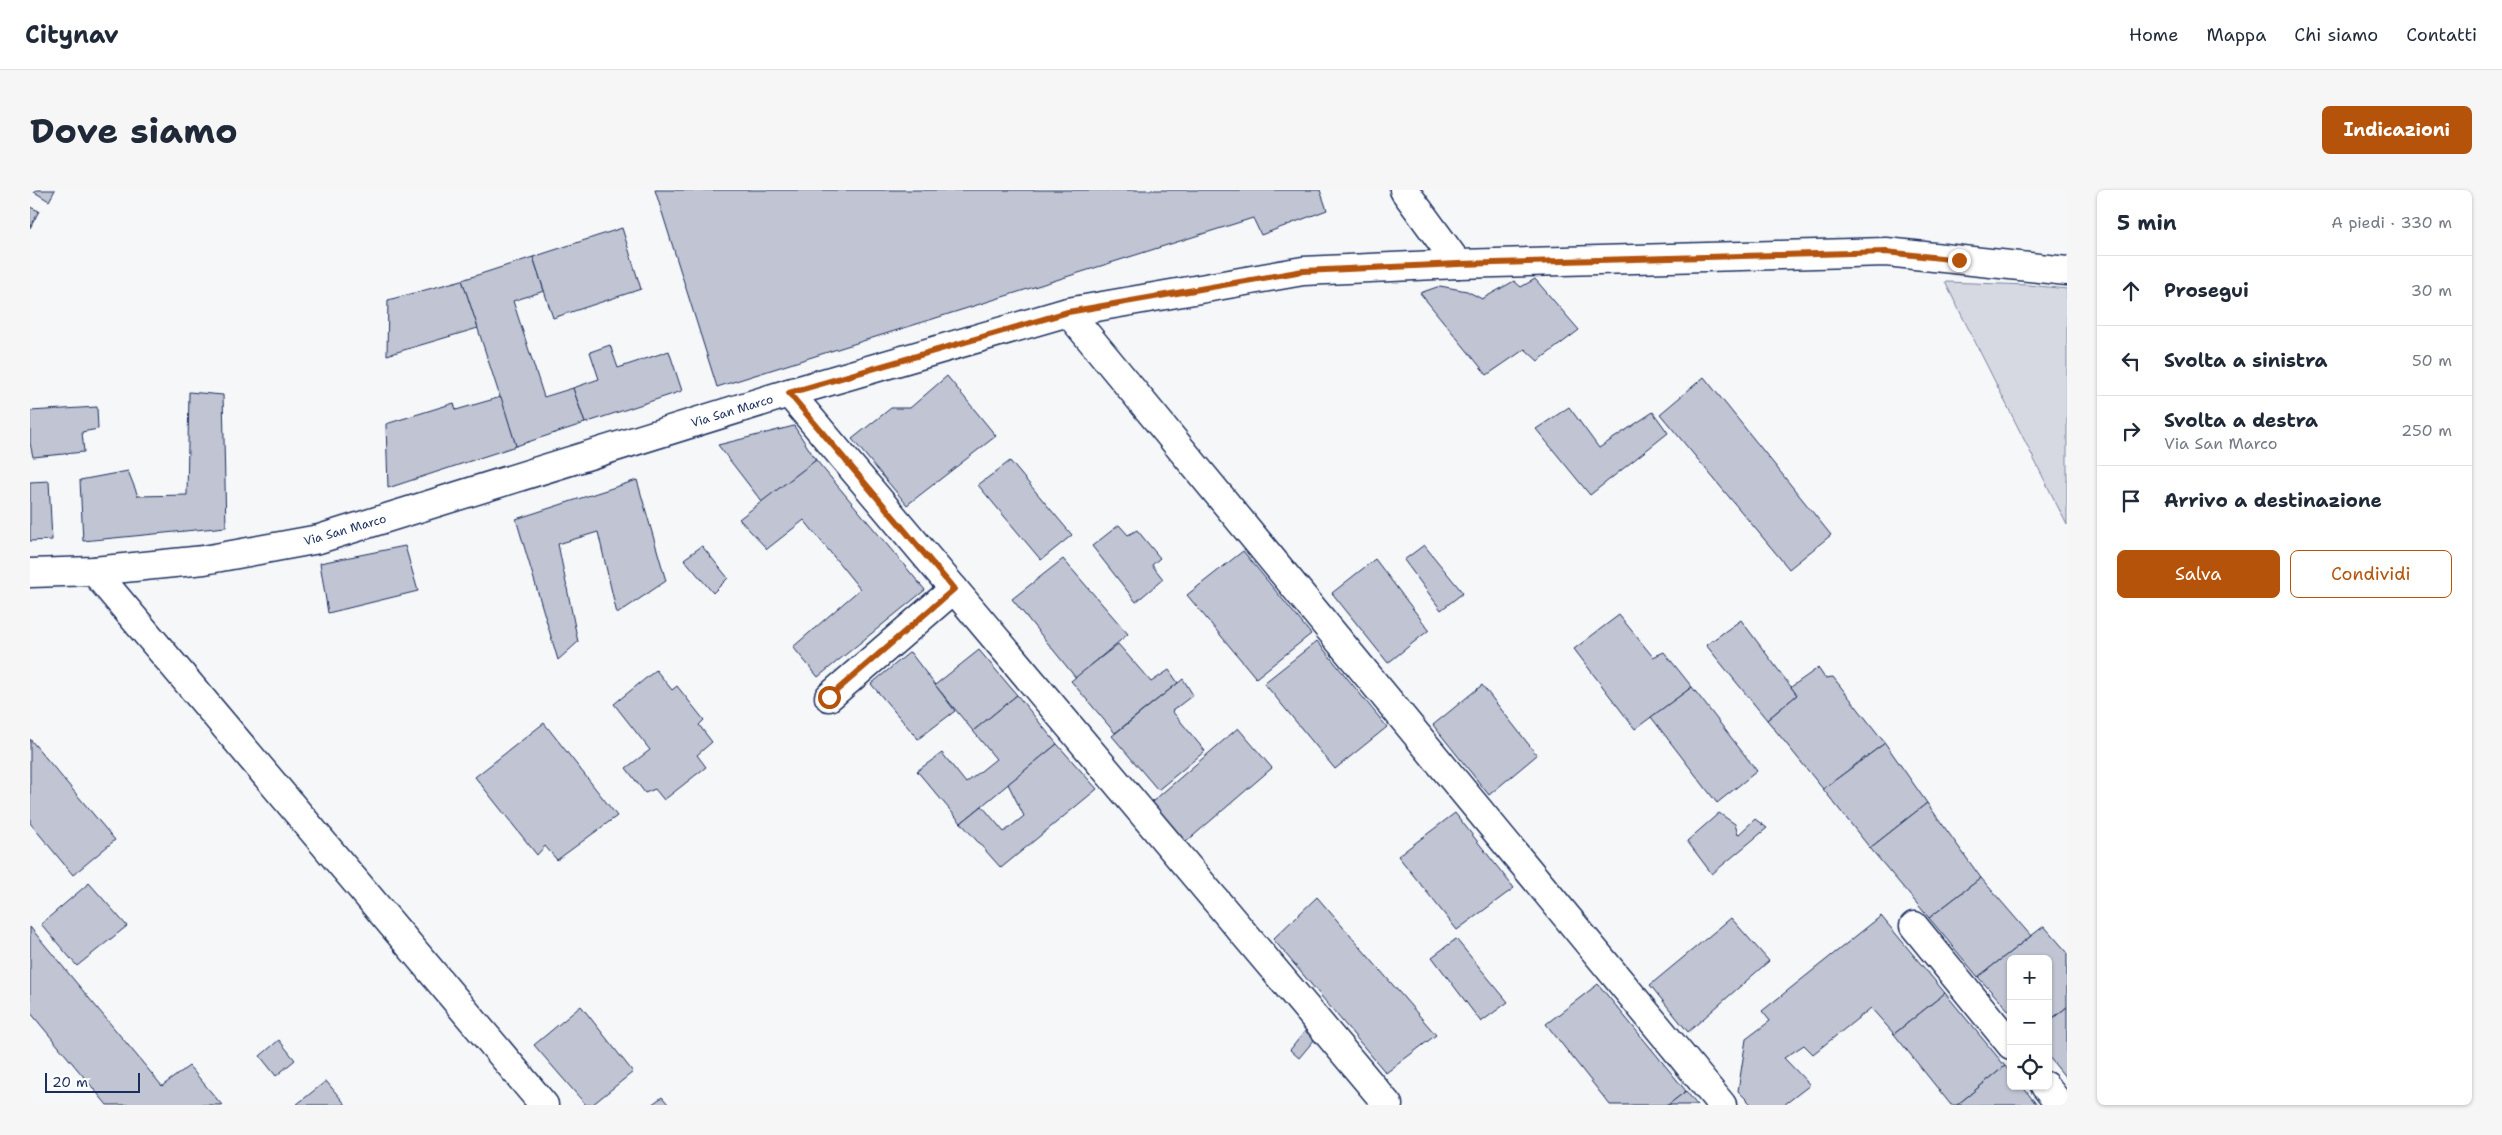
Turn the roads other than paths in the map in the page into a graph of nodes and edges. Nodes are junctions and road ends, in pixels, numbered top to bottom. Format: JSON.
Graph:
{"nodes":[{"id":1,"x":1404,"y":190,"type":"edge"},
{"id":2,"x":1458,"y":264,"type":"junction"},
{"id":3,"x":2067,"y":271,"type":"edge"},
{"id":4,"x":1068,"y":312,"type":"junction"},
{"id":5,"x":789,"y":393,"type":"junction"},
{"id":6,"x":94,"y":571,"type":"junction"},
{"id":7,"x":30,"y":573,"type":"edge"},
{"id":8,"x":954,"y":589,"type":"junction"},
{"id":9,"x":829,"y":697,"type":"dead end"},
{"id":10,"x":1914,"y":926,"type":"dead end"},
{"id":11,"x":2007,"y":1040,"type":"edge"},
{"id":12,"x":2048,"y":1090,"type":"edge"},
{"id":13,"x":544,"y":1105,"type":"edge"},
{"id":14,"x":1388,"y":1105,"type":"edge"},
{"id":15,"x":1722,"y":1105,"type":"edge"},
{"id":16,"x":2060,"y":1105,"type":"edge"}],
"edges":[{"from":1,"to":2,"type":"street"},
{"from":2,"to":3,"type":"street","name":"Via San Marco"},
{"from":2,"to":4,"type":"street","name":"Via San Marco"},
{"from":4,"to":5,"type":"street","name":"Via San Marco"},
{"from":4,"to":15,"type":"street"},
{"from":5,"to":6,"type":"street","name":"Via San Marco"},
{"from":5,"to":8,"type":"street"},
{"from":6,"to":7,"type":"street","name":"Via San Marco"},
{"from":6,"to":13,"type":"street"},
{"from":8,"to":9,"type":"street"},
{"from":8,"to":14,"type":"street"},
{"from":10,"to":11,"type":"street"},
{"from":12,"to":16,"type":"street"}]}
